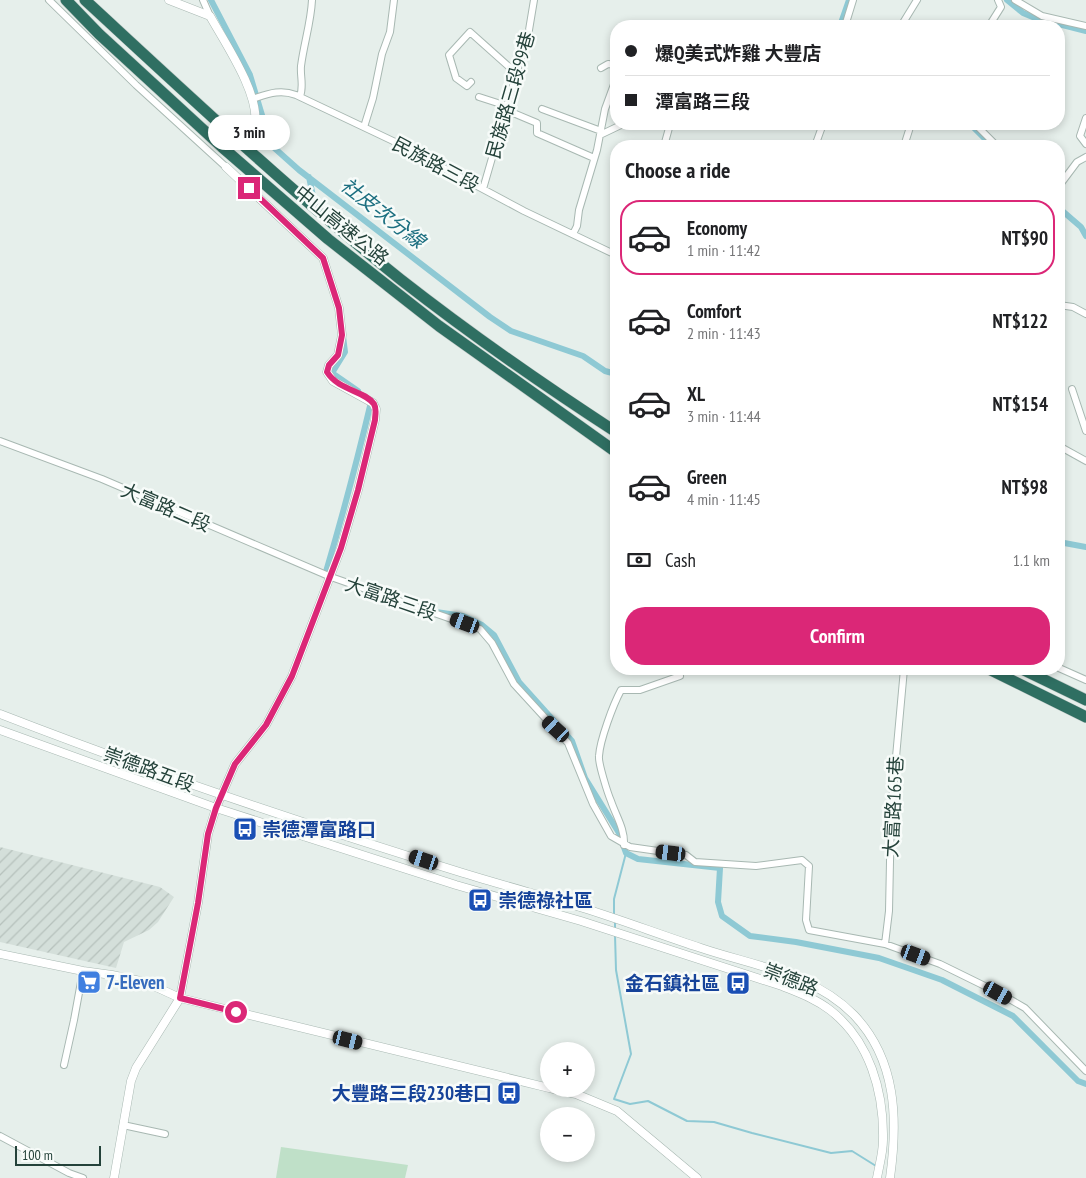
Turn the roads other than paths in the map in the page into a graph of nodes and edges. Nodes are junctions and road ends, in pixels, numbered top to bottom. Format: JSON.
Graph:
{"nodes":[{"id":1,"x":49,"y":0,"type":"edge"},
{"id":2,"x":66,"y":0,"type":"edge"},
{"id":3,"x":85,"y":0,"type":"edge"},
{"id":4,"x":169,"y":0,"type":"edge"},
{"id":5,"x":203,"y":0,"type":"edge"},
{"id":6,"x":312,"y":0,"type":"edge"},
{"id":7,"x":394,"y":0,"type":"edge"},
{"id":8,"x":534,"y":0,"type":"edge"},
{"id":9,"x":853,"y":0,"type":"edge"},
{"id":10,"x":917,"y":0,"type":"edge"},
{"id":11,"x":1015,"y":0,"type":"edge"},
{"id":12,"x":1002,"y":2,"type":"edge"},
{"id":13,"x":210,"y":16,"type":"junction"},
{"id":14,"x":847,"y":20,"type":"edge"},
{"id":15,"x":905,"y":20,"type":"edge"},
{"id":16,"x":992,"y":20,"type":"edge"},
{"id":17,"x":1060,"y":20,"type":"edge"},
{"id":18,"x":1065,"y":21,"type":"edge"},
{"id":19,"x":1086,"y":26,"type":"edge"},
{"id":20,"x":610,"y":64,"type":"edge"},
{"id":21,"x":601,"y":68,"type":"dead end"},
{"id":22,"x":516,"y":73,"type":"junction"},
{"id":23,"x":471,"y":82,"type":"dead end"},
{"id":24,"x":300,"y":96,"type":"junction"},
{"id":25,"x":479,"y":97,"type":"dead end"},
{"id":26,"x":256,"y":98,"type":"junction"},
{"id":27,"x":610,"y":98,"type":"edge"},
{"id":28,"x":506,"y":108,"type":"junction"},
{"id":29,"x":542,"y":108,"type":"dead end"},
{"id":30,"x":1086,"y":118,"type":"edge"},
{"id":31,"x":364,"y":127,"type":"junction"},
{"id":32,"x":610,"y":129,"type":"edge"},
{"id":33,"x":981,"y":130,"type":"edge"},
{"id":34,"x":600,"y":133,"type":"junction"},
{"id":35,"x":991,"y":140,"type":"edge"},
{"id":36,"x":247,"y":143,"type":"dead end"},
{"id":37,"x":1086,"y":144,"type":"edge"},
{"id":38,"x":1086,"y":156,"type":"edge"},
{"id":39,"x":594,"y":158,"type":"junction"},
{"id":40,"x":226,"y":167,"type":"joint"},
{"id":41,"x":1065,"y":178,"type":"edge"},
{"id":42,"x":483,"y":189,"type":"junction"},
{"id":43,"x":573,"y":234,"type":"junction"},
{"id":44,"x":610,"y":252,"type":"edge"},
{"id":45,"x":1065,"y":306,"type":"edge"},
{"id":46,"x":1086,"y":314,"type":"edge"},
{"id":47,"x":1072,"y":388,"type":"dead end"},
{"id":48,"x":1086,"y":405,"type":"edge"},
{"id":49,"x":1078,"y":407,"type":"junction"},
{"id":50,"x":610,"y":428,"type":"edge"},
{"id":51,"x":1086,"y":431,"type":"edge"},
{"id":52,"x":0,"y":441,"type":"edge"},
{"id":53,"x":610,"y":448,"type":"edge"},
{"id":54,"x":1065,"y":449,"type":"edge"},
{"id":55,"x":1086,"y":461,"type":"edge"},
{"id":56,"x":331,"y":577,"type":"junction"},
{"id":57,"x":1065,"y":671,"type":"edge"},
{"id":58,"x":903,"y":675,"type":"edge"},
{"id":59,"x":1001,"y":675,"type":"edge"},
{"id":60,"x":1034,"y":675,"type":"edge"},
{"id":61,"x":680,"y":676,"type":"dead end"},
{"id":62,"x":1086,"y":680,"type":"edge"},
{"id":63,"x":1086,"y":700,"type":"edge"},
{"id":64,"x":0,"y":714,"type":"edge"},
{"id":65,"x":1086,"y":717,"type":"edge"},
{"id":66,"x":0,"y":730,"type":"edge"},
{"id":67,"x":220,"y":795,"type":"junction"},
{"id":68,"x":216,"y":808,"type":"junction"},
{"id":69,"x":624,"y":845,"type":"junction"},
{"id":70,"x":585,"y":909,"type":"joint"},
{"id":71,"x":581,"y":921,"type":"joint"},
{"id":72,"x":885,"y":944,"type":"junction"},
{"id":73,"x":0,"y":954,"type":"edge"},
{"id":74,"x":83,"y":971,"type":"junction"},
{"id":75,"x":180,"y":998,"type":"junction"},
{"id":76,"x":64,"y":1065,"type":"dead end"},
{"id":77,"x":1086,"y":1071,"type":"edge"},
{"id":78,"x":540,"y":1086,"type":"edge"},
{"id":79,"x":583,"y":1097,"type":"edge"},
{"id":80,"x":123,"y":1125,"type":"junction"},
{"id":81,"x":165,"y":1134,"type":"dead end"},
{"id":82,"x":0,"y":1136,"type":"edge"},
{"id":83,"x":878,"y":1171,"type":"edge"},
{"id":84,"x":890,"y":1175,"type":"edge"},
{"id":85,"x":83,"y":1178,"type":"edge"},
{"id":86,"x":114,"y":1178,"type":"edge"},
{"id":87,"x":697,"y":1178,"type":"edge"}],
"edges":[{"from":1,"to":40,"type":"street"},
{"from":2,"to":53,"type":"highway","name":"中山高速公路"},
{"from":3,"to":50,"type":"highway","name":"中山高速公路"},
{"from":4,"to":13,"type":"street"},
{"from":5,"to":13,"type":"street"},
{"from":6,"to":24,"type":"street"},
{"from":7,"to":31,"type":"street"},
{"from":8,"to":22,"type":"street","name":"民族路三段99巷"},
{"from":9,"to":14,"type":"street"},
{"from":10,"to":15,"type":"street"},
{"from":11,"to":17,"type":"street"},
{"from":12,"to":16,"type":"street"},
{"from":13,"to":26,"type":"street"},
{"from":18,"to":19,"type":"street"},
{"from":20,"to":21,"type":"street"},
{"from":22,"to":23,"type":"street"},
{"from":22,"to":28,"type":"street","name":"民族路三段99巷"},
{"from":24,"to":26,"type":"street","name":"民族路三段"},
{"from":24,"to":31,"type":"street","name":"民族路三段"},
{"from":25,"to":28,"type":"street"},
{"from":26,"to":36,"type":"street"},
{"from":27,"to":34,"type":"street"},
{"from":28,"to":39,"type":"street"},
{"from":28,"to":42,"type":"street","name":"民族路三段99巷"},
{"from":29,"to":34,"type":"street"},
{"from":30,"to":37,"type":"street"},
{"from":31,"to":42,"type":"street","name":"民族路三段"},
{"from":32,"to":34,"type":"street"},
{"from":33,"to":35,"type":"street"},
{"from":34,"to":39,"type":"street"},
{"from":38,"to":41,"type":"street"},
{"from":39,"to":43,"type":"street"},
{"from":40,"to":56,"type":"street"},
{"from":42,"to":43,"type":"street","name":"民族路三段"},
{"from":43,"to":44,"type":"street","name":"民族路三段"},
{"from":45,"to":46,"type":"street"},
{"from":47,"to":49,"type":"street"},
{"from":48,"to":49,"type":"street"},
{"from":49,"to":51,"type":"street"},
{"from":52,"to":56,"type":"street","name":"大富路二段"},
{"from":54,"to":55,"type":"street"},
{"from":56,"to":67,"type":"street"},
{"from":56,"to":69,"type":"street","name":"大富路三段"},
{"from":57,"to":62,"type":"street"},
{"from":58,"to":72,"type":"street","name":"大富路165巷"},
{"from":59,"to":65,"type":"highway"},
{"from":60,"to":63,"type":"highway"},
{"from":61,"to":69,"type":"street"},
{"from":64,"to":67,"type":"street","name":"崇德路五段"},
{"from":66,"to":68,"type":"street","name":"崇德路五段"},
{"from":67,"to":68,"type":"street"},
{"from":67,"to":70,"type":"street","name":"崇德路五段"},
{"from":68,"to":71,"type":"street","name":"崇德路五段"},
{"from":68,"to":75,"type":"street"},
{"from":69,"to":72,"type":"street"},
{"from":70,"to":84,"type":"street","name":"崇德路"},
{"from":71,"to":83,"type":"street","name":"崇德路"},
{"from":72,"to":77,"type":"street"},
{"from":73,"to":74,"type":"street"},
{"from":74,"to":75,"type":"street"},
{"from":74,"to":76,"type":"street"},
{"from":75,"to":78,"type":"street"},
{"from":75,"to":80,"type":"street"},
{"from":79,"to":87,"type":"street"},
{"from":80,"to":81,"type":"street"},
{"from":80,"to":86,"type":"street"},
{"from":82,"to":85,"type":"street"}]}
